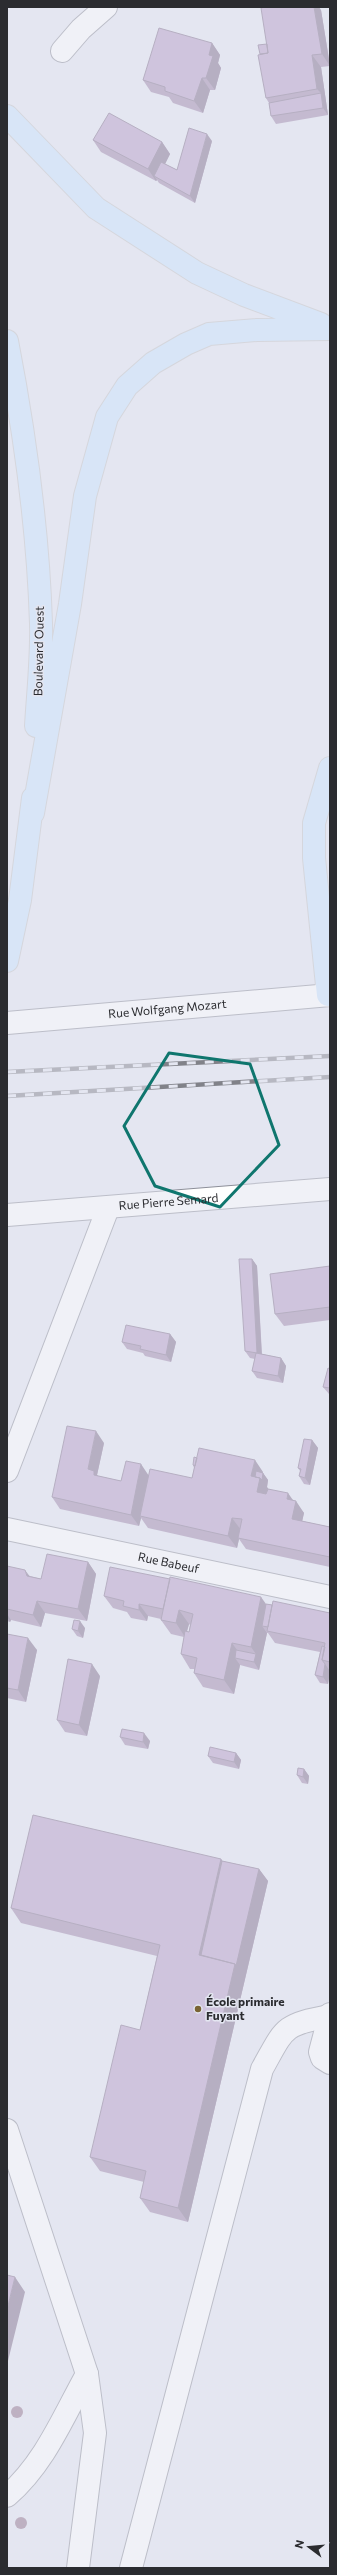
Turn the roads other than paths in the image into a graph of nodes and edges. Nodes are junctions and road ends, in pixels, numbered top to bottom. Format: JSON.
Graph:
{"nodes":[{"id":1,"x":106,"y":7,"type":"edge"},
{"id":2,"x":62,"y":50,"type":"dead end"},
{"id":3,"x":7,"y":116,"type":"edge"},
{"id":4,"x":330,"y":328,"type":"edge"},
{"id":5,"x":7,"y":341,"type":"edge"},
{"id":6,"x":330,"y":768,"type":"edge"},
{"id":7,"x":33,"y":813,"type":"junction"},
{"id":8,"x":7,"y":961,"type":"edge"},
{"id":9,"x":329,"y":995,"type":"edge"},
{"id":10,"x":7,"y":1024,"type":"edge"},
{"id":11,"x":330,"y":1189,"type":"edge"},
{"id":12,"x":108,"y":1208,"type":"junction"},
{"id":13,"x":7,"y":1216,"type":"edge"},
{"id":14,"x":7,"y":1471,"type":"edge"},
{"id":15,"x":7,"y":1529,"type":"edge"},
{"id":16,"x":330,"y":1597,"type":"edge"},
{"id":17,"x":330,"y":2015,"type":"edge"},
{"id":18,"x":330,"y":2063,"type":"edge"},
{"id":19,"x":7,"y":2130,"type":"edge"},
{"id":20,"x":87,"y":2374,"type":"junction"},
{"id":21,"x":7,"y":2496,"type":"edge"},
{"id":22,"x":78,"y":2568,"type":"edge"},
{"id":23,"x":131,"y":2568,"type":"edge"}],
"edges":[{"from":1,"to":2,"type":"street"},
{"from":3,"to":4,"type":"main road"},
{"from":4,"to":7,"type":"main road"},
{"from":5,"to":7,"type":"main road","name":"Boulevard Ouest"},
{"from":6,"to":9,"type":"main road"},
{"from":7,"to":8,"type":"main road","name":"Boulevard Ouest"},
{"from":9,"to":10,"type":"street","name":"Rue Wolfgang Mozart"},
{"from":11,"to":12,"type":"street","name":"Rue Pierre Semard"},
{"from":12,"to":13,"type":"street","name":"Rue Pierre Semard"},
{"from":12,"to":14,"type":"street"},
{"from":15,"to":16,"type":"street","name":"Rue Babeuf"},
{"from":17,"to":18,"type":"street"},
{"from":17,"to":23,"type":"street"},
{"from":19,"to":20,"type":"street"},
{"from":20,"to":21,"type":"street"},
{"from":20,"to":22,"type":"street"}]}
